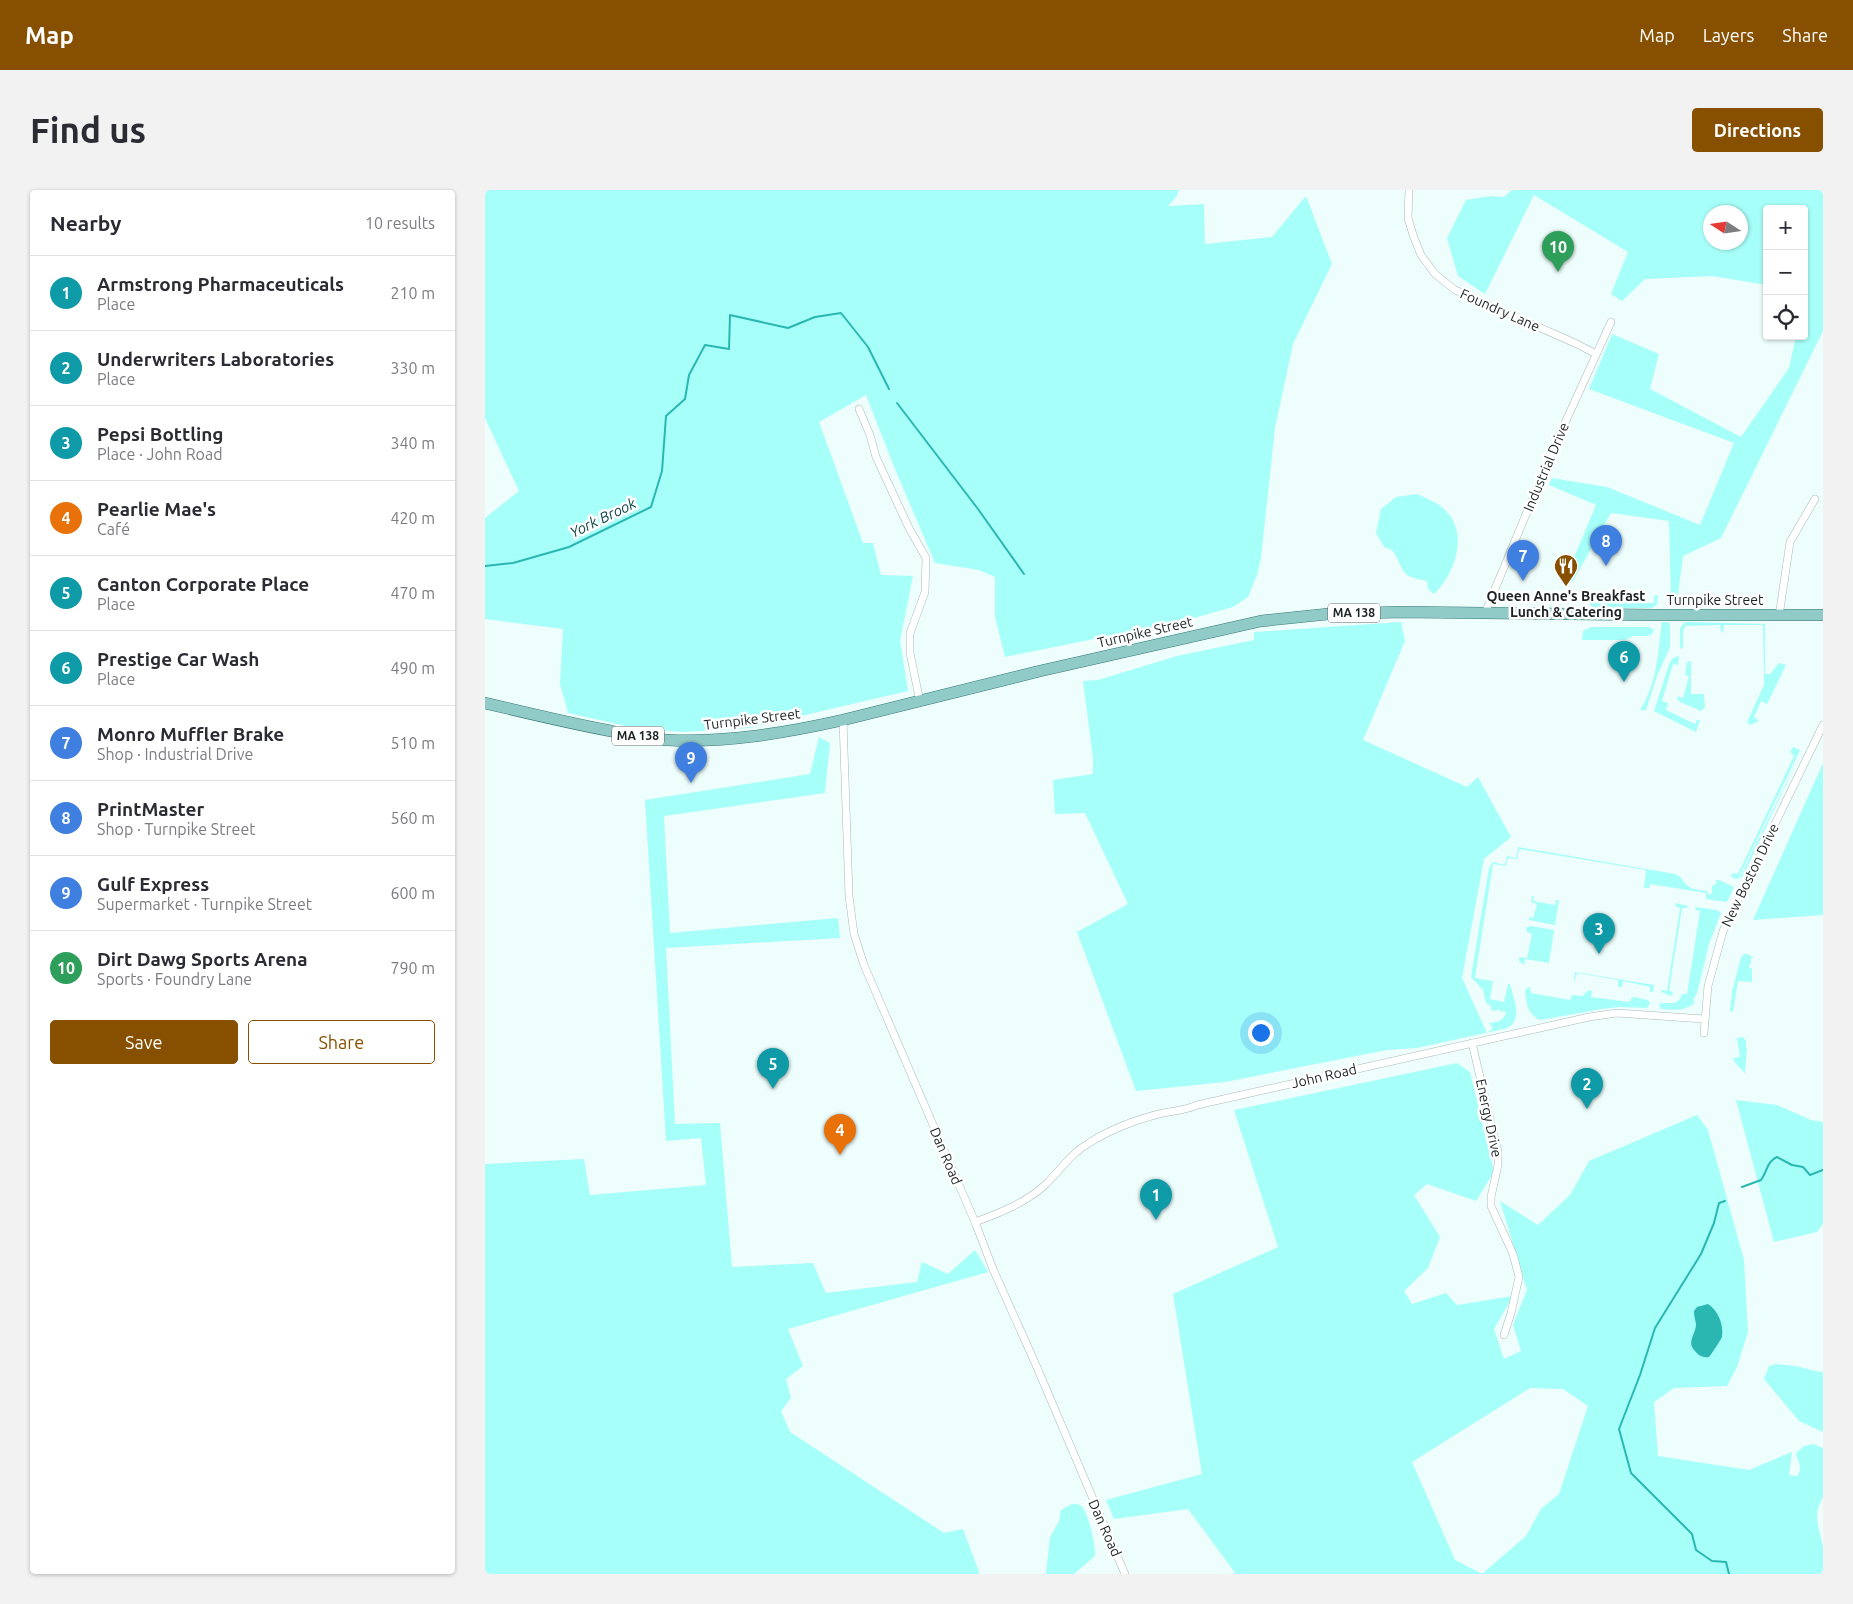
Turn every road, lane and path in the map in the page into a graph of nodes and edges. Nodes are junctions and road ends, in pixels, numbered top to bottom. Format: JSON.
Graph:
{"nodes":[{"id":1,"x":1409,"y":190,"type":"edge"},
{"id":2,"x":1611,"y":322,"type":"dead end"},
{"id":3,"x":1596,"y":354,"type":"junction"},
{"id":4,"x":859,"y":409,"type":"dead end"},
{"id":5,"x":1815,"y":499,"type":"dead end"},
{"id":6,"x":1485,"y":614,"type":"junction"},
{"id":7,"x":1823,"y":615,"type":"edge"},
{"id":8,"x":1779,"y":616,"type":"junction"},
{"id":9,"x":920,"y":702,"type":"junction"},
{"id":10,"x":485,"y":703,"type":"edge"},
{"id":11,"x":843,"y":720,"type":"junction"},
{"id":12,"x":1823,"y":725,"type":"edge"},
{"id":13,"x":1704,"y":1019,"type":"junction"},
{"id":14,"x":1704,"y":1033,"type":"dead end"},
{"id":15,"x":1472,"y":1043,"type":"junction"},
{"id":16,"x":975,"y":1222,"type":"junction"},
{"id":17,"x":1504,"y":1335,"type":"dead end"},
{"id":18,"x":1125,"y":1574,"type":"edge"}],
"edges":[{"from":1,"to":3,"type":"street","name":"Foundry Lane"},
{"from":2,"to":3,"type":"street","name":"Industrial Drive"},
{"from":3,"to":6,"type":"street","name":"Industrial Drive"},
{"from":4,"to":9,"type":"street"},
{"from":5,"to":8,"type":"street"},
{"from":6,"to":8,"type":"main road","name":"Turnpike Street","number":"MA 138"},
{"from":6,"to":9,"type":"main road","name":"Turnpike Street","number":"MA 138"},
{"from":7,"to":8,"type":"main road","name":"Turnpike Street","number":"MA 138"},
{"from":9,"to":11,"type":"main road","name":"Turnpike Street","number":"MA 138"},
{"from":10,"to":11,"type":"main road","name":"Turnpike Street","number":"MA 138"},
{"from":11,"to":16,"type":"street","name":"Dan Road"},
{"from":12,"to":13,"type":"street","name":"New Boston Drive"},
{"from":13,"to":14,"type":"street","name":"New Boston Drive"},
{"from":13,"to":15,"type":"street","name":"John Road"},
{"from":15,"to":16,"type":"street","name":"John Road"},
{"from":15,"to":17,"type":"street","name":"Energy Drive"},
{"from":16,"to":18,"type":"street","name":"Dan Road"}]}
